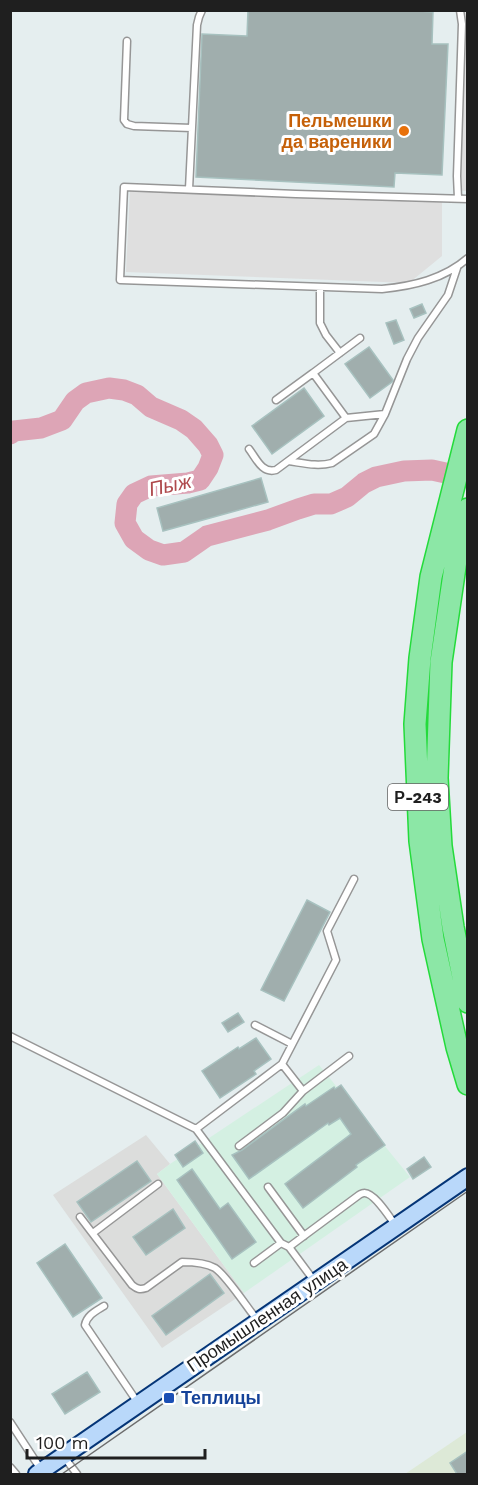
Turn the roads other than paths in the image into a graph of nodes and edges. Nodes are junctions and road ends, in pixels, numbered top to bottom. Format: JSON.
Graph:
{"nodes":[{"id":1,"x":202,"y":10,"type":"edge"},
{"id":2,"x":460,"y":10,"type":"edge"},
{"id":3,"x":465,"y":25,"type":"edge"},
{"id":4,"x":127,"y":41,"type":"dead end"},
{"id":5,"x":192,"y":129,"type":"junction"},
{"id":6,"x":189,"y":189,"type":"junction"},
{"id":7,"x":458,"y":198,"type":"junction"},
{"id":8,"x":468,"y":199,"type":"edge"},
{"id":9,"x":468,"y":258,"type":"edge"},
{"id":10,"x":457,"y":268,"type":"junction"},
{"id":11,"x":320,"y":287,"type":"junction"},
{"id":12,"x":360,"y":338,"type":"dead end"},
{"id":13,"x":340,"y":353,"type":"junction"},
{"id":14,"x":313,"y":373,"type":"junction"},
{"id":15,"x":276,"y":400,"type":"dead end"},
{"id":16,"x":385,"y":414,"type":"junction"},
{"id":17,"x":346,"y":418,"type":"junction"},
{"id":18,"x":467,"y":430,"type":"edge"},
{"id":19,"x":249,"y":449,"type":"dead end"},
{"id":20,"x":288,"y":461,"type":"junction"},
{"id":21,"x":460,"y":510,"type":"edge"},
{"id":22,"x":354,"y":879,"type":"dead end"},
{"id":23,"x":468,"y":1002,"type":"edge"},
{"id":24,"x":255,"y":1025,"type":"dead end"},
{"id":25,"x":10,"y":1036,"type":"edge"},
{"id":26,"x":292,"y":1044,"type":"junction"},
{"id":27,"x":349,"y":1056,"type":"dead end"},
{"id":28,"x":282,"y":1064,"type":"junction"},
{"id":29,"x":468,"y":1084,"type":"edge"},
{"id":30,"x":303,"y":1091,"type":"junction"},
{"id":31,"x":196,"y":1129,"type":"junction"},
{"id":32,"x":239,"y":1146,"type":"dead end"},
{"id":33,"x":468,"y":1177,"type":"edge"},
{"id":34,"x":158,"y":1184,"type":"dead end"},
{"id":35,"x":268,"y":1187,"type":"dead end"},
{"id":36,"x":80,"y":1217,"type":"dead end"},
{"id":37,"x":396,"y":1227,"type":"junction"},
{"id":38,"x":93,"y":1233,"type":"junction"},
{"id":39,"x":304,"y":1236,"type":"junction"},
{"id":40,"x":281,"y":1243,"type":"junction"},
{"id":41,"x":289,"y":1247,"type":"junction"},
{"id":42,"x":254,"y":1263,"type":"dead end"},
{"id":43,"x":315,"y":1283,"type":"junction"},
{"id":44,"x":104,"y":1306,"type":"dead end"},
{"id":45,"x":258,"y":1322,"type":"junction"},
{"id":46,"x":138,"y":1403,"type":"junction"},
{"id":47,"x":10,"y":1422,"type":"edge"},
{"id":48,"x":64,"y":1457,"type":"junction"},
{"id":49,"x":10,"y":1467,"type":"edge"},
{"id":50,"x":40,"y":1473,"type":"edge"},
{"id":51,"x":16,"y":1474,"type":"edge"},
{"id":52,"x":77,"y":1474,"type":"edge"}],
"edges":[{"from":1,"to":5,"type":"lane"},
{"from":2,"to":3,"type":"lane"},
{"from":3,"to":7,"type":"lane"},
{"from":4,"to":5,"type":"lane"},
{"from":5,"to":6,"type":"lane"},
{"from":6,"to":7,"type":"lane"},
{"from":6,"to":11,"type":"lane"},
{"from":7,"to":8,"type":"lane"},
{"from":9,"to":10,"type":"lane"},
{"from":10,"to":11,"type":"lane"},
{"from":10,"to":16,"type":"lane"},
{"from":11,"to":13,"type":"lane"},
{"from":12,"to":13,"type":"lane"},
{"from":13,"to":14,"type":"lane"},
{"from":14,"to":15,"type":"lane"},
{"from":14,"to":17,"type":"lane"},
{"from":16,"to":17,"type":"lane"},
{"from":16,"to":20,"type":"lane"},
{"from":17,"to":20,"type":"lane"},
{"from":18,"to":21,"type":"highway","number":"Р-243"},
{"from":19,"to":20,"type":"lane"},
{"from":21,"to":23,"type":"highway","number":"Р-243"},
{"from":21,"to":29,"type":"highway","number":"Р-243"},
{"from":22,"to":26,"type":"lane"},
{"from":24,"to":26,"type":"lane"},
{"from":25,"to":31,"type":"lane"},
{"from":26,"to":28,"type":"lane"},
{"from":27,"to":30,"type":"lane"},
{"from":28,"to":30,"type":"lane"},
{"from":28,"to":31,"type":"lane"},
{"from":30,"to":32,"type":"lane"},
{"from":31,"to":40,"type":"lane"},
{"from":33,"to":37,"type":"street","name":"Промышленная улица"},
{"from":34,"to":38,"type":"lane"},
{"from":35,"to":39,"type":"lane"},
{"from":36,"to":38,"type":"lane"},
{"from":37,"to":39,"type":"lane"},
{"from":37,"to":43,"type":"street","name":"Промышленная улица"},
{"from":38,"to":45,"type":"lane"},
{"from":39,"to":41,"type":"lane"},
{"from":40,"to":41,"type":"lane"},
{"from":40,"to":42,"type":"lane"},
{"from":41,"to":43,"type":"lane"},
{"from":43,"to":45,"type":"street","name":"Промышленная улица"},
{"from":44,"to":46,"type":"lane"},
{"from":45,"to":46,"type":"street","name":"Промышленная улица"},
{"from":46,"to":48,"type":"street","name":"Промышленная улица"},
{"from":47,"to":50,"type":"lane"},
{"from":48,"to":50,"type":"street","name":"Промышленная улица"},
{"from":48,"to":52,"type":"lane"},
{"from":49,"to":51,"type":"lane"}]}
